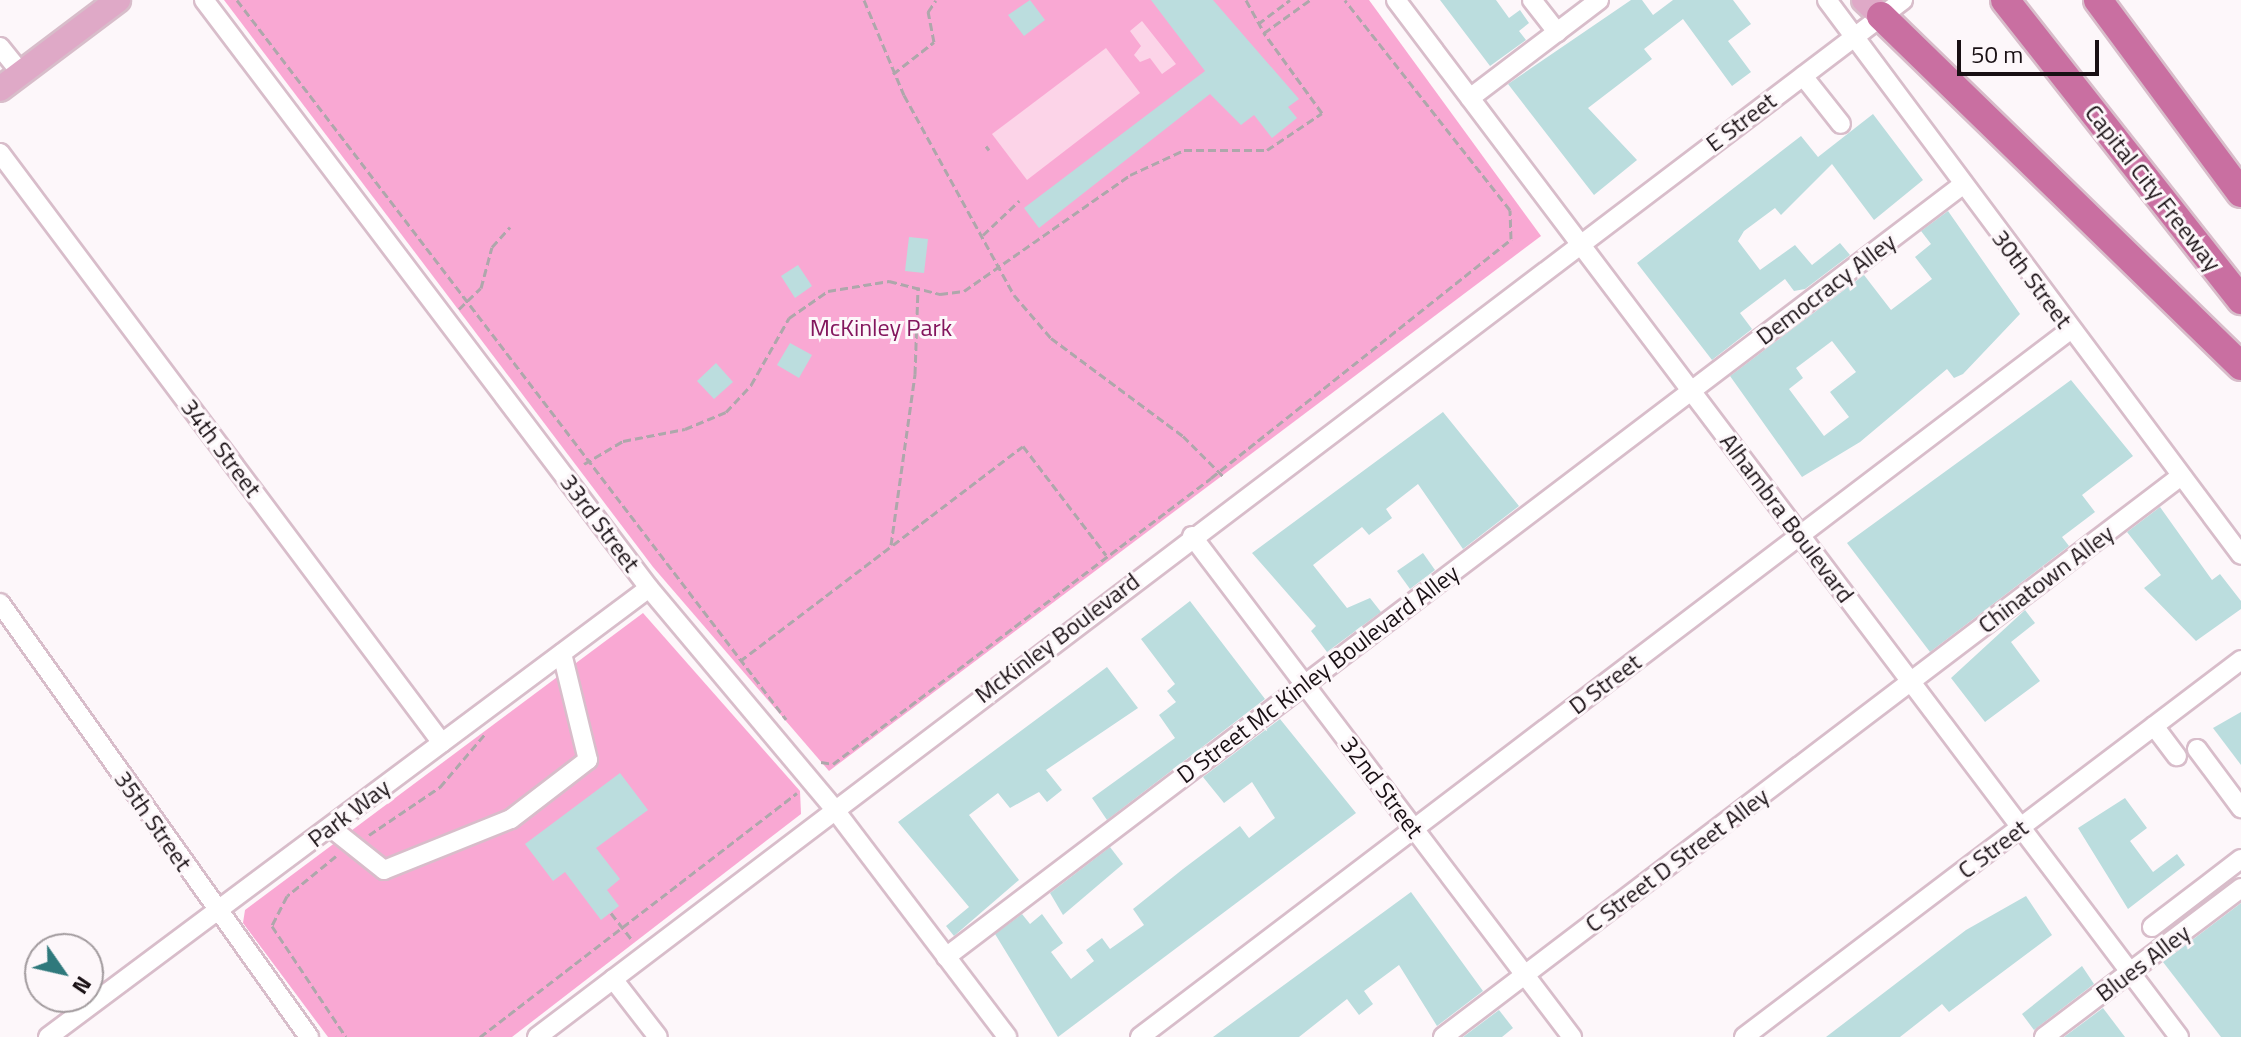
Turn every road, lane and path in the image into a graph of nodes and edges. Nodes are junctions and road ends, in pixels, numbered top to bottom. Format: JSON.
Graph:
{"nodes":[{"id":1,"x":118,"y":0,"type":"edge"},
{"id":2,"x":204,"y":0,"type":"edge"},
{"id":3,"x":237,"y":0,"type":"edge"},
{"id":4,"x":864,"y":0,"type":"edge"},
{"id":5,"x":936,"y":0,"type":"edge"},
{"id":6,"x":1246,"y":0,"type":"edge"},
{"id":7,"x":1290,"y":0,"type":"edge"},
{"id":8,"x":1310,"y":0,"type":"edge"},
{"id":9,"x":1345,"y":0,"type":"edge"},
{"id":10,"x":1396,"y":0,"type":"edge"},
{"id":11,"x":1532,"y":0,"type":"edge"},
{"id":12,"x":1599,"y":0,"type":"edge"},
{"id":13,"x":1827,"y":0,"type":"edge"},
{"id":14,"x":2005,"y":0,"type":"edge"},
{"id":15,"x":2098,"y":0,"type":"edge"},
{"id":16,"x":1883,"y":5,"type":"edge"},
{"id":17,"x":1258,"y":24,"type":"junction"},
{"id":18,"x":1557,"y":32,"type":"junction"},
{"id":19,"x":1264,"y":33,"type":"junction"},
{"id":20,"x":1854,"y":37,"type":"junction"},
{"id":21,"x":0,"y":47,"type":"edge"},
{"id":22,"x":21,"y":73,"type":"junction"},
{"id":23,"x":893,"y":74,"type":"junction"},
{"id":24,"x":1803,"y":76,"type":"junction"},
{"id":25,"x":0,"y":89,"type":"edge"},
{"id":26,"x":1470,"y":98,"type":"junction"},
{"id":27,"x":1841,"y":124,"type":"dead end"},
{"id":28,"x":0,"y":153,"type":"edge"},
{"id":29,"x":1961,"y":186,"type":"junction"},
{"id":30,"x":2241,"y":193,"type":"edge"},
{"id":31,"x":1019,"y":201,"type":"dead end"},
{"id":32,"x":510,"y":227,"type":"dead end"},
{"id":33,"x":983,"y":235,"type":"junction"},
{"id":34,"x":1580,"y":244,"type":"junction"},
{"id":35,"x":1001,"y":269,"type":"junction"},
{"id":36,"x":918,"y":287,"type":"junction"},
{"id":37,"x":2241,"y":300,"type":"edge"},
{"id":38,"x":464,"y":304,"type":"junction"},
{"id":39,"x":458,"y":309,"type":"dead end"},
{"id":40,"x":2070,"y":330,"type":"junction"},
{"id":41,"x":2241,"y":366,"type":"edge"},
{"id":42,"x":1691,"y":392,"type":"junction"},
{"id":43,"x":584,"y":464,"type":"junction"},
{"id":44,"x":1220,"y":471,"type":"junction"},
{"id":45,"x":2181,"y":476,"type":"junction"},
{"id":46,"x":1225,"y":478,"type":"dead end"},
{"id":47,"x":1800,"y":535,"type":"junction"},
{"id":48,"x":1192,"y":536,"type":"junction"},
{"id":49,"x":891,"y":546,"type":"junction"},
{"id":50,"x":2241,"y":555,"type":"edge"},
{"id":51,"x":1107,"y":556,"type":"junction"},
{"id":52,"x":649,"y":588,"type":"junction"},
{"id":53,"x":0,"y":603,"type":"edge"},
{"id":54,"x":562,"y":653,"type":"junction"},
{"id":55,"x":2241,"y":660,"type":"edge"},
{"id":56,"x":740,"y":661,"type":"junction"},
{"id":57,"x":1911,"y":682,"type":"junction"},
{"id":58,"x":1305,"y":684,"type":"junction"},
{"id":59,"x":2154,"y":726,"type":"junction"},
{"id":60,"x":796,"y":732,"type":"dead end"},
{"id":61,"x":442,"y":743,"type":"junction"},
{"id":62,"x":2197,"y":749,"type":"dead end"},
{"id":63,"x":814,"y":756,"type":"dead end"},
{"id":64,"x":2177,"y":756,"type":"dead end"},
{"id":65,"x":800,"y":791,"type":"dead end"},
{"id":66,"x":2241,"y":808,"type":"edge"},
{"id":67,"x":835,"y":810,"type":"junction"},
{"id":68,"x":330,"y":827,"type":"junction"},
{"id":69,"x":2021,"y":828,"type":"junction"},
{"id":70,"x":1414,"y":829,"type":"junction"},
{"id":71,"x":2241,"y":859,"type":"edge"},
{"id":72,"x":2241,"y":888,"type":"edge"},
{"id":73,"x":216,"y":911,"type":"junction"},
{"id":74,"x":611,"y":913,"type":"dead end"},
{"id":75,"x":2152,"y":927,"type":"dead end"},
{"id":76,"x":624,"y":929,"type":"junction"},
{"id":77,"x":634,"y":943,"type":"dead end"},
{"id":78,"x":946,"y":957,"type":"junction"},
{"id":79,"x":2130,"y":972,"type":"junction"},
{"id":80,"x":1525,"y":975,"type":"junction"},
{"id":81,"x":613,"y":979,"type":"junction"},
{"id":82,"x":48,"y":1037,"type":"edge"},
{"id":83,"x":309,"y":1037,"type":"edge"},
{"id":84,"x":480,"y":1037,"type":"edge"},
{"id":85,"x":537,"y":1037,"type":"edge"},
{"id":86,"x":658,"y":1037,"type":"edge"},
{"id":87,"x":1007,"y":1037,"type":"edge"},
{"id":88,"x":1140,"y":1037,"type":"edge"},
{"id":89,"x":1443,"y":1037,"type":"edge"},
{"id":90,"x":1572,"y":1037,"type":"edge"},
{"id":91,"x":1744,"y":1037,"type":"edge"},
{"id":92,"x":2044,"y":1037,"type":"edge"},
{"id":93,"x":2179,"y":1037,"type":"edge"}],
"edges":[{"from":1,"to":22,"type":"main road"},
{"from":2,"to":52,"type":"street","name":"33rd Street"},
{"from":3,"to":38,"type":"path"},
{"from":4,"to":23,"type":"path"},
{"from":5,"to":23,"type":"path"},
{"from":6,"to":17,"type":"path"},
{"from":7,"to":17,"type":"path"},
{"from":8,"to":19,"type":"path"},
{"from":9,"to":44,"type":"path"},
{"from":10,"to":26,"type":"street","name":"Alhambra Boulevard"},
{"from":11,"to":18,"type":"street"},
{"from":12,"to":18,"type":"street"},
{"from":13,"to":20,"type":"street","name":"30th Street"},
{"from":14,"to":37,"type":"highway","name":"Capital City Freeway"},
{"from":15,"to":30,"type":"highway"},
{"from":16,"to":20,"type":"street","name":"E Street"},
{"from":16,"to":41,"type":"highway"},
{"from":17,"to":19,"type":"path"},
{"from":18,"to":26,"type":"street"},
{"from":19,"to":35,"type":"path"},
{"from":20,"to":24,"type":"street","name":"E Street"},
{"from":20,"to":29,"type":"street","name":"30th Street"},
{"from":21,"to":22,"type":"street"},
{"from":22,"to":25,"type":"main road"},
{"from":23,"to":33,"type":"path"},
{"from":24,"to":27,"type":"street"},
{"from":24,"to":34,"type":"street","name":"E Street"},
{"from":26,"to":34,"type":"street","name":"Alhambra Boulevard"},
{"from":28,"to":61,"type":"street","name":"34th Street"},
{"from":29,"to":40,"type":"street","name":"30th Street"},
{"from":29,"to":42,"type":"street","name":"Democracy Alley"},
{"from":31,"to":33,"type":"path"},
{"from":32,"to":38,"type":"path"},
{"from":33,"to":35,"type":"path"},
{"from":34,"to":42,"type":"street","name":"Alhambra Boulevard"},
{"from":34,"to":48,"type":"street","name":"McKinley Boulevard"},
{"from":35,"to":36,"type":"path"},
{"from":35,"to":44,"type":"path"},
{"from":36,"to":43,"type":"path"},
{"from":36,"to":49,"type":"path"},
{"from":38,"to":39,"type":"path"},
{"from":38,"to":43,"type":"path"},
{"from":40,"to":45,"type":"street","name":"30th Street"},
{"from":40,"to":47,"type":"street","name":"D Street"},
{"from":42,"to":47,"type":"street","name":"Alhambra Boulevard"},
{"from":42,"to":58,"type":"street","name":"D Street Mc Kinley Boulevard Alley"},
{"from":43,"to":56,"type":"path"},
{"from":44,"to":46,"type":"path"},
{"from":44,"to":51,"type":"path"},
{"from":45,"to":50,"type":"street","name":"30th Street"},
{"from":45,"to":57,"type":"street","name":"Chinatown Alley"},
{"from":47,"to":57,"type":"street","name":"Alhambra Boulevard"},
{"from":47,"to":70,"type":"street","name":"D Street"},
{"from":48,"to":58,"type":"street","name":"32nd Street"},
{"from":48,"to":67,"type":"street","name":"McKinley Boulevard"},
{"from":49,"to":51,"type":"path"},
{"from":49,"to":56,"type":"path"},
{"from":51,"to":63,"type":"path"},
{"from":52,"to":54,"type":"street","name":"Park Way"},
{"from":52,"to":67,"type":"street","name":"33rd Street"},
{"from":53,"to":73,"type":"street","name":"35th Street"},
{"from":54,"to":61,"type":"street","name":"Park Way"},
{"from":54,"to":68,"type":"street"},
{"from":55,"to":59,"type":"street","name":"C Street"},
{"from":56,"to":60,"type":"path"},
{"from":57,"to":69,"type":"street","name":"Alhambra Boulevard"},
{"from":57,"to":80,"type":"street","name":"C Street D Street Alley"},
{"from":58,"to":70,"type":"street","name":"32nd Street"},
{"from":58,"to":78,"type":"street","name":"D Street Mc Kinley Boulevard Alley"},
{"from":59,"to":64,"type":"street"},
{"from":59,"to":69,"type":"street","name":"C Street"},
{"from":61,"to":68,"type":"street","name":"Park Way"},
{"from":62,"to":66,"type":"street"},
{"from":65,"to":76,"type":"path"},
{"from":67,"to":78,"type":"street","name":"33rd Street"},
{"from":67,"to":81,"type":"street","name":"McKinley Boulevard"},
{"from":68,"to":73,"type":"street","name":"Park Way"},
{"from":69,"to":79,"type":"street","name":"Alhambra Boulevard"},
{"from":69,"to":91,"type":"street","name":"C Street"},
{"from":70,"to":80,"type":"street","name":"32nd Street"},
{"from":70,"to":88,"type":"street","name":"D Street"},
{"from":71,"to":75,"type":"street"},
{"from":72,"to":79,"type":"street","name":"Blues Alley"},
{"from":73,"to":82,"type":"street","name":"Park Way"},
{"from":73,"to":83,"type":"street","name":"35th Street"},
{"from":74,"to":76,"type":"path"},
{"from":76,"to":77,"type":"path"},
{"from":76,"to":84,"type":"path"},
{"from":78,"to":87,"type":"street","name":"33rd Street"},
{"from":79,"to":92,"type":"street","name":"Blues Alley"},
{"from":79,"to":93,"type":"street","name":"Alhambra Boulevard"},
{"from":80,"to":89,"type":"street","name":"C Street D Street Alley"},
{"from":80,"to":90,"type":"street","name":"32nd Street"},
{"from":81,"to":85,"type":"street","name":"McKinley Boulevard"},
{"from":81,"to":86,"type":"street"}]}
